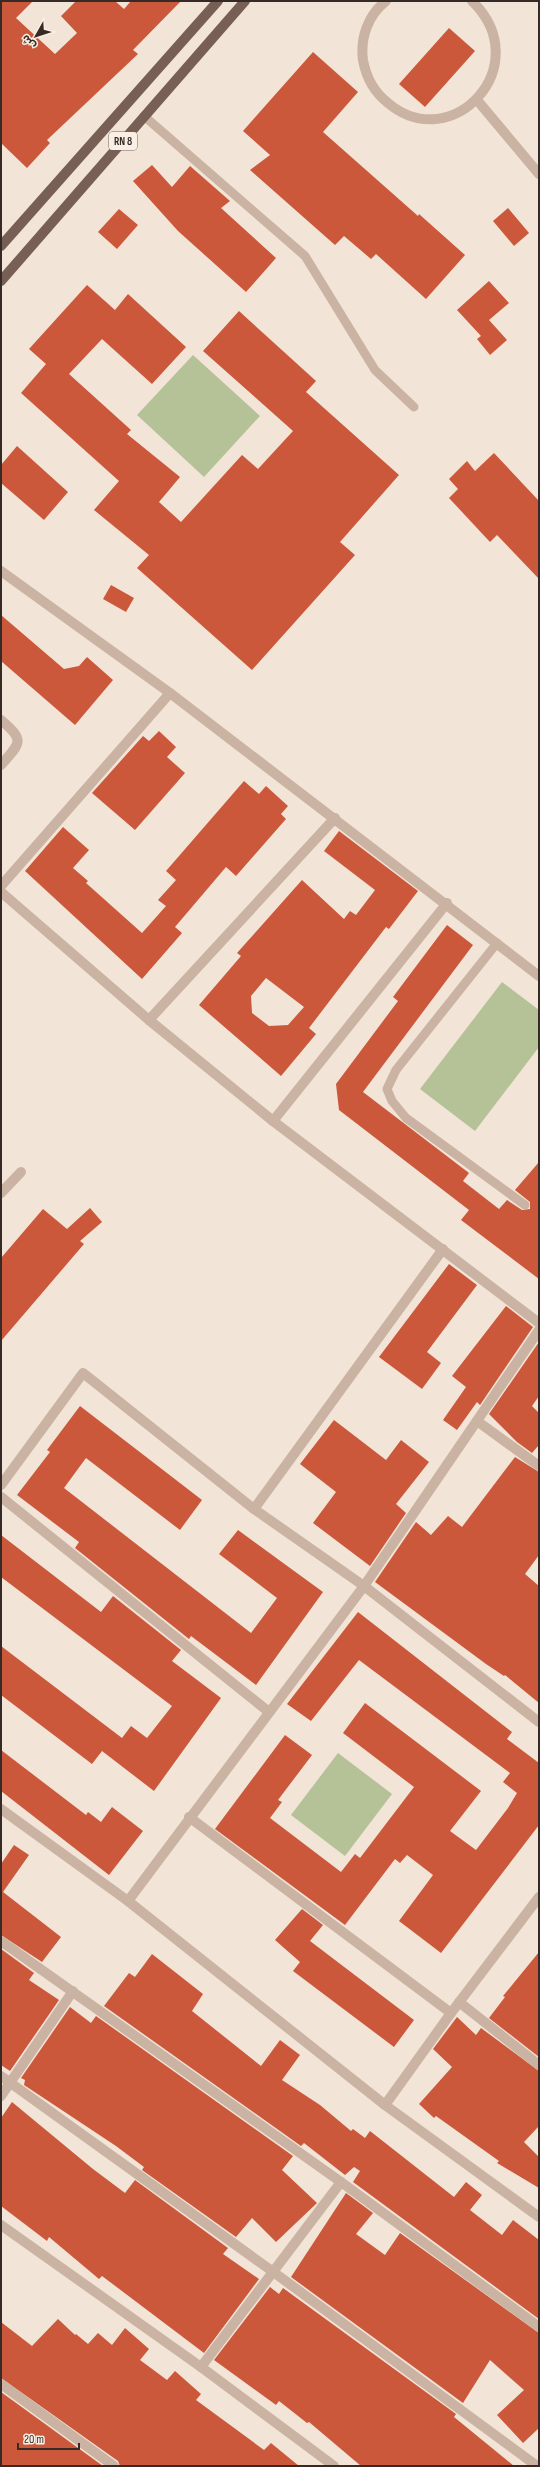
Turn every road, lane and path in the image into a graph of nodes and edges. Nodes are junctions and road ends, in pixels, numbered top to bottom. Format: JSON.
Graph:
{"nodes":[{"id":1,"x":217,"y":1,"type":"edge"},
{"id":2,"x":245,"y":1,"type":"edge"},
{"id":3,"x":472,"y":1,"type":"edge"},
{"id":4,"x":379,"y":3,"type":"edge"},
{"id":5,"x":477,"y":100,"type":"junction"},
{"id":6,"x":144,"y":116,"type":"junction"},
{"id":7,"x":539,"y":174,"type":"edge"},
{"id":8,"x":1,"y":246,"type":"edge"},
{"id":9,"x":1,"y":281,"type":"edge"},
{"id":10,"x":414,"y":407,"type":"dead end"},
{"id":11,"x":1,"y":570,"type":"edge"},
{"id":12,"x":170,"y":693,"type":"junction"},
{"id":13,"x":1,"y":720,"type":"edge"},
{"id":14,"x":1,"y":766,"type":"edge"},
{"id":15,"x":335,"y":818,"type":"junction"},
{"id":16,"x":1,"y":886,"type":"edge"},
{"id":17,"x":1,"y":892,"type":"edge"},
{"id":18,"x":447,"y":903,"type":"junction"},
{"id":19,"x":497,"y":943,"type":"junction"},
{"id":20,"x":539,"y":976,"type":"edge"},
{"id":21,"x":150,"y":1020,"type":"junction"},
{"id":22,"x":273,"y":1121,"type":"junction"},
{"id":23,"x":21,"y":1172,"type":"dead end"},
{"id":24,"x":1,"y":1193,"type":"edge"},
{"id":25,"x":525,"y":1205,"type":"dead end"},
{"id":26,"x":443,"y":1249,"type":"junction"},
{"id":27,"x":539,"y":1323,"type":"edge"},
{"id":28,"x":539,"y":1330,"type":"edge"},
{"id":29,"x":477,"y":1421,"type":"junction"},
{"id":30,"x":539,"y":1466,"type":"edge"},
{"id":31,"x":1,"y":1485,"type":"edge"},
{"id":32,"x":1,"y":1497,"type":"edge"},
{"id":33,"x":254,"y":1508,"type":"junction"},
{"id":34,"x":364,"y":1586,"type":"junction"},
{"id":35,"x":269,"y":1712,"type":"junction"},
{"id":36,"x":539,"y":1722,"type":"edge"},
{"id":37,"x":1,"y":1809,"type":"edge"},
{"id":38,"x":189,"y":1817,"type":"junction"},
{"id":39,"x":539,"y":1897,"type":"edge"},
{"id":40,"x":128,"y":1901,"type":"junction"},
{"id":41,"x":1,"y":1941,"type":"edge"},
{"id":42,"x":73,"y":1991,"type":"junction"},
{"id":43,"x":459,"y":2002,"type":"junction"},
{"id":44,"x":451,"y":2013,"type":"junction"},
{"id":45,"x":539,"y":2065,"type":"edge"},
{"id":46,"x":1,"y":2076,"type":"edge"},
{"id":47,"x":10,"y":2082,"type":"junction"},
{"id":48,"x":1,"y":2096,"type":"edge"},
{"id":49,"x":385,"y":2105,"type":"junction"},
{"id":50,"x":341,"y":2182,"type":"junction"},
{"id":51,"x":539,"y":2217,"type":"edge"},
{"id":52,"x":1,"y":2225,"type":"edge"},
{"id":53,"x":272,"y":2271,"type":"junction"},
{"id":54,"x":539,"y":2327,"type":"edge"},
{"id":55,"x":201,"y":2367,"type":"junction"},
{"id":56,"x":1,"y":2384,"type":"edge"},
{"id":57,"x":114,"y":2466,"type":"edge"},
{"id":58,"x":334,"y":2466,"type":"edge"},
{"id":59,"x":537,"y":2466,"type":"edge"}],
"edges":[{"from":1,"to":8,"type":"main road","number":"RN 8"},
{"from":2,"to":6,"type":"main road","number":"RN 8"},
{"from":3,"to":5,"type":"street"},
{"from":4,"to":5,"type":"street"},
{"from":5,"to":7,"type":"street"},
{"from":6,"to":9,"type":"main road","number":"RN 8"},
{"from":6,"to":10,"type":"lane"},
{"from":11,"to":12,"type":"street"},
{"from":12,"to":15,"type":"street"},
{"from":12,"to":16,"type":"street"},
{"from":13,"to":14,"type":"street"},
{"from":15,"to":18,"type":"street"},
{"from":15,"to":21,"type":"street"},
{"from":17,"to":21,"type":"street"},
{"from":18,"to":19,"type":"street"},
{"from":18,"to":22,"type":"street"},
{"from":19,"to":20,"type":"street"},
{"from":19,"to":25,"type":"lane"},
{"from":21,"to":22,"type":"street"},
{"from":22,"to":26,"type":"street"},
{"from":23,"to":24,"type":"street"},
{"from":26,"to":27,"type":"street"},
{"from":26,"to":33,"type":"street"},
{"from":28,"to":29,"type":"street"},
{"from":29,"to":30,"type":"street"},
{"from":29,"to":34,"type":"street"},
{"from":31,"to":33,"type":"street"},
{"from":32,"to":35,"type":"street"},
{"from":33,"to":34,"type":"street"},
{"from":34,"to":35,"type":"street"},
{"from":34,"to":36,"type":"street"},
{"from":35,"to":38,"type":"street"},
{"from":37,"to":40,"type":"street"},
{"from":38,"to":40,"type":"street"},
{"from":38,"to":44,"type":"street"},
{"from":39,"to":43,"type":"street"},
{"from":40,"to":49,"type":"street"},
{"from":41,"to":42,"type":"street"},
{"from":42,"to":47,"type":"street"},
{"from":42,"to":50,"type":"street"},
{"from":43,"to":44,"type":"street"},
{"from":43,"to":45,"type":"street"},
{"from":44,"to":49,"type":"street"},
{"from":46,"to":47,"type":"street"},
{"from":47,"to":48,"type":"street"},
{"from":47,"to":53,"type":"street"},
{"from":49,"to":51,"type":"street"},
{"from":50,"to":53,"type":"street"},
{"from":50,"to":54,"type":"street"},
{"from":52,"to":55,"type":"street"},
{"from":53,"to":55,"type":"street"},
{"from":53,"to":59,"type":"street"},
{"from":55,"to":58,"type":"street"},
{"from":56,"to":57,"type":"street"}]}
